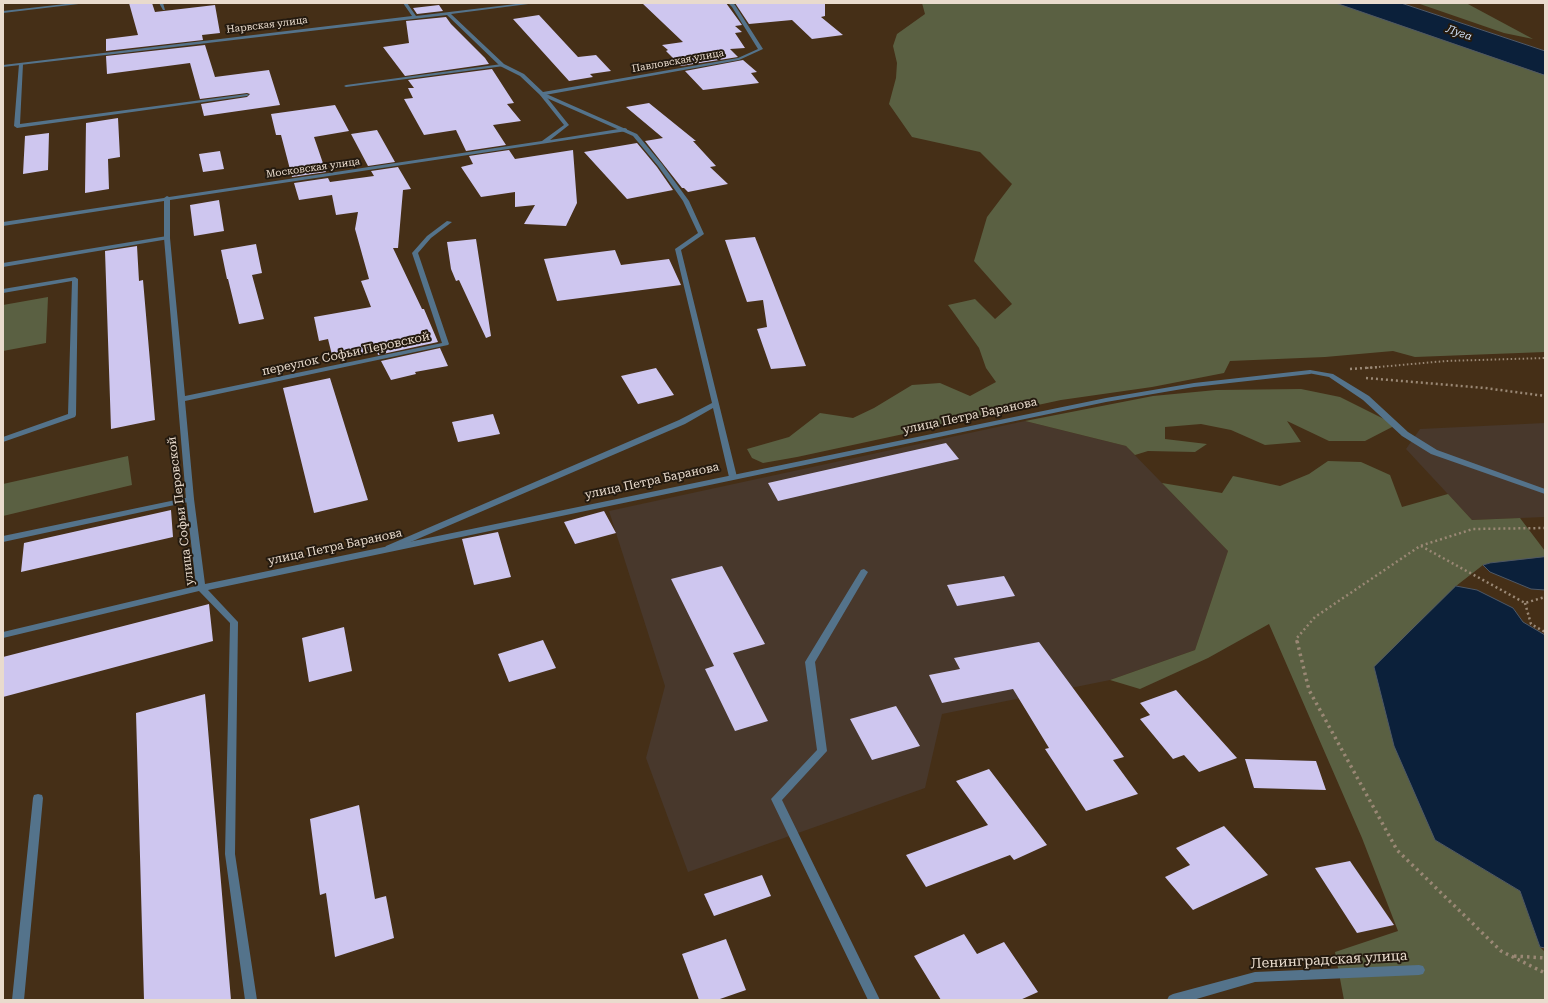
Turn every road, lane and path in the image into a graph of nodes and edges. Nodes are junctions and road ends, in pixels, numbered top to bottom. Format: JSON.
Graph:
{"nodes":[{"id":1,"x":85,"y":3,"type":"edge"},
{"id":2,"x":161,"y":3,"type":"edge"},
{"id":3,"x":404,"y":3,"type":"edge"},
{"id":4,"x":534,"y":3,"type":"edge"},
{"id":5,"x":730,"y":3,"type":"edge"},
{"id":6,"x":164,"y":9,"type":"dead end"},
{"id":7,"x":3,"y":12,"type":"edge"},
{"id":8,"x":449,"y":14,"type":"junction"},
{"id":9,"x":414,"y":16,"type":"junction"},
{"id":10,"x":21,"y":64,"type":"junction"},
{"id":11,"x":3,"y":66,"type":"edge"},
{"id":12,"x":502,"y":66,"type":"junction"},
{"id":13,"x":346,"y":86,"type":"dead end"},
{"id":14,"x":542,"y":94,"type":"junction"},
{"id":15,"x":246,"y":95,"type":"dead end"},
{"id":16,"x":626,"y":130,"type":"junction"},
{"id":17,"x":544,"y":143,"type":"junction"},
{"id":18,"x":167,"y":198,"type":"junction"},
{"id":19,"x":449,"y":222,"type":"dead end"},
{"id":20,"x":3,"y":224,"type":"edge"},
{"id":21,"x":167,"y":238,"type":"junction"},
{"id":22,"x":3,"y":265,"type":"edge"},
{"id":23,"x":3,"y":291,"type":"edge"},
{"id":24,"x":1545,"y":358,"type":"edge"},
{"id":25,"x":1348,"y":369,"type":"dead end"},
{"id":26,"x":1362,"y":378,"type":"dead end"},
{"id":27,"x":1545,"y":396,"type":"edge"},
{"id":28,"x":182,"y":399,"type":"junction"},
{"id":29,"x":715,"y":404,"type":"junction"},
{"id":30,"x":3,"y":440,"type":"edge"},
{"id":31,"x":733,"y":477,"type":"junction"},
{"id":32,"x":1545,"y":492,"type":"edge"},
{"id":33,"x":190,"y":499,"type":"junction"},
{"id":34,"x":1545,"y":528,"type":"edge"},
{"id":35,"x":3,"y":539,"type":"edge"},
{"id":36,"x":1420,"y":546,"type":"junction"},
{"id":37,"x":389,"y":548,"type":"junction"},
{"id":38,"x":864,"y":572,"type":"dead end"},
{"id":39,"x":201,"y":588,"type":"junction"},
{"id":40,"x":1545,"y":598,"type":"edge"},
{"id":41,"x":1524,"y":603,"type":"junction"},
{"id":42,"x":1545,"y":632,"type":"edge"},
{"id":43,"x":3,"y":635,"type":"edge"},
{"id":44,"x":38,"y":798,"type":"dead end"},
{"id":45,"x":1511,"y":956,"type":"junction"},
{"id":46,"x":1545,"y":958,"type":"edge"},
{"id":47,"x":1419,"y":970,"type":"dead end"},
{"id":48,"x":1545,"y":973,"type":"edge"},
{"id":49,"x":18,"y":1000,"type":"edge"},
{"id":50,"x":251,"y":1000,"type":"edge"},
{"id":51,"x":874,"y":1000,"type":"edge"},
{"id":52,"x":1173,"y":1000,"type":"edge"}],
"edges":[{"from":1,"to":7,"type":"street"},
{"from":2,"to":6,"type":"street"},
{"from":3,"to":9,"type":"street"},
{"from":4,"to":8,"type":"street","name":"Нарвская улица"},
{"from":5,"to":14,"type":"street","name":"Павловская улица"},
{"from":8,"to":9,"type":"street","name":"Нарвская улица"},
{"from":8,"to":12,"type":"street"},
{"from":9,"to":10,"type":"street","name":"Нарвская улица"},
{"from":10,"to":11,"type":"street","name":"Нарвская улица"},
{"from":10,"to":15,"type":"street"},
{"from":12,"to":13,"type":"street"},
{"from":12,"to":14,"type":"street"},
{"from":14,"to":16,"type":"street"},
{"from":14,"to":17,"type":"street"},
{"from":16,"to":17,"type":"street","name":"Московская улица"},
{"from":16,"to":29,"type":"street"},
{"from":17,"to":18,"type":"street","name":"Московская улица"},
{"from":18,"to":20,"type":"street","name":"Московская улица"},
{"from":18,"to":21,"type":"street","name":"улица Софьи Перовской"},
{"from":19,"to":28,"type":"street","name":"переулок Софьи Перовской"},
{"from":21,"to":22,"type":"street"},
{"from":21,"to":28,"type":"street","name":"улица Софьи Перовской"},
{"from":23,"to":30,"type":"street"},
{"from":24,"to":25,"type":"path"},
{"from":26,"to":27,"type":"path"},
{"from":28,"to":33,"type":"street","name":"улица Софьи Перовской"},
{"from":29,"to":31,"type":"street"},
{"from":29,"to":37,"type":"street"},
{"from":31,"to":32,"type":"street","name":"улица Петра Баранова"},
{"from":31,"to":37,"type":"street","name":"улица Петра Баранова"},
{"from":33,"to":35,"type":"street"},
{"from":33,"to":39,"type":"street","name":"улица Софьи Перовской"},
{"from":34,"to":36,"type":"path"},
{"from":36,"to":41,"type":"path"},
{"from":36,"to":45,"type":"path"},
{"from":37,"to":39,"type":"street","name":"улица Петра Баранова"},
{"from":38,"to":51,"type":"street"},
{"from":39,"to":43,"type":"street","name":"улица Петра Баранова"},
{"from":39,"to":50,"type":"street","name":"улица Софьи Перовской"},
{"from":40,"to":41,"type":"path"},
{"from":41,"to":42,"type":"path"},
{"from":44,"to":49,"type":"street"},
{"from":45,"to":46,"type":"path"},
{"from":45,"to":48,"type":"path"},
{"from":47,"to":52,"type":"street","name":"Ленинградская улица"}]}
